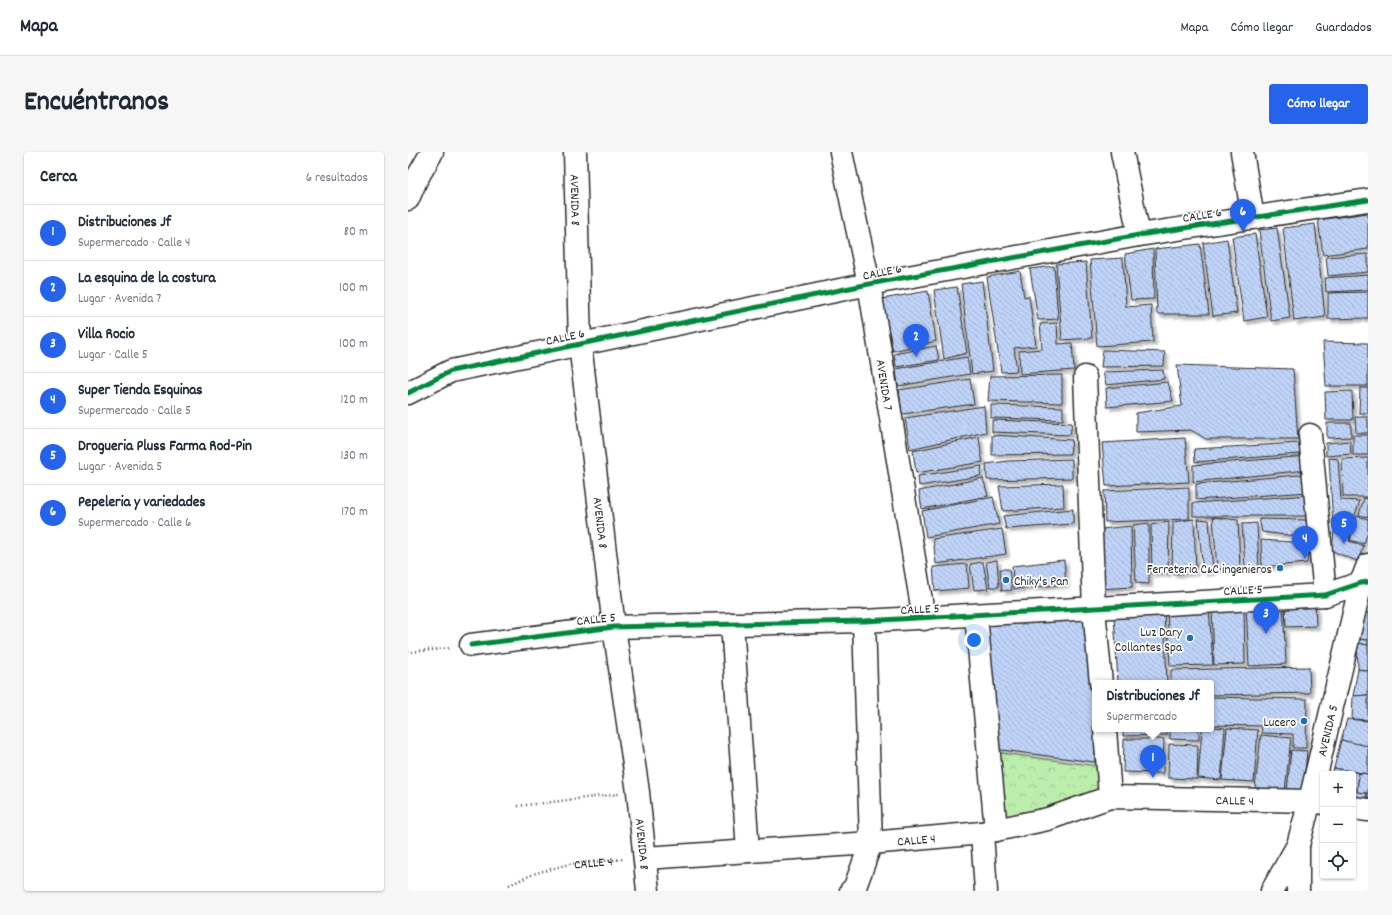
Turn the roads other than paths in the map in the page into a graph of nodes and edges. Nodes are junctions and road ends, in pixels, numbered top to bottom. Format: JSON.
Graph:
{"nodes":[{"id":1,"x":432,"y":152,"type":"edge"},
{"id":2,"x":575,"y":152,"type":"edge"},
{"id":3,"x":841,"y":152,"type":"edge"},
{"id":4,"x":1122,"y":152,"type":"edge"},
{"id":5,"x":1242,"y":152,"type":"edge"},
{"id":6,"x":408,"y":199,"type":"edge"},
{"id":7,"x":1368,"y":200,"type":"edge"},
{"id":8,"x":1253,"y":218,"type":"junction"},
{"id":9,"x":1139,"y":235,"type":"junction"},
{"id":10,"x":869,"y":284,"type":"junction"},
{"id":11,"x":580,"y":344,"type":"junction"},
{"id":12,"x":1086,"y":377,"type":"dead end"},
{"id":13,"x":408,"y":393,"type":"edge"},
{"id":14,"x":1310,"y":436,"type":"dead end"},
{"id":15,"x":1366,"y":577,"type":"edge"},
{"id":16,"x":1325,"y":595,"type":"junction"},
{"id":17,"x":1094,"y":609,"type":"junction"},
{"id":18,"x":976,"y":616,"type":"junction"},
{"id":19,"x":924,"y":618,"type":"junction"},
{"id":20,"x":864,"y":621,"type":"junction"},
{"id":21,"x":732,"y":624,"type":"junction"},
{"id":22,"x":614,"y":627,"type":"junction"},
{"id":23,"x":471,"y":645,"type":"road end"},
{"id":24,"x":1100,"y":680,"type":"edge"},
{"id":25,"x":1104,"y":732,"type":"edge"},
{"id":26,"x":1110,"y":797,"type":"junction"},
{"id":27,"x":1317,"y":802,"type":"edge"},
{"id":28,"x":1356,"y":808,"type":"edge"},
{"id":29,"x":1368,"y":810,"type":"edge"},
{"id":30,"x":989,"y":832,"type":"junction"},
{"id":31,"x":871,"y":843,"type":"junction"},
{"id":32,"x":1298,"y":846,"type":"junction"},
{"id":33,"x":748,"y":851,"type":"junction"},
{"id":34,"x":645,"y":858,"type":"junction"},
{"id":35,"x":648,"y":891,"type":"edge"},
{"id":36,"x":851,"y":891,"type":"edge"},
{"id":37,"x":986,"y":891,"type":"edge"},
{"id":38,"x":1272,"y":891,"type":"edge"},
{"id":39,"x":1298,"y":891,"type":"edge"}],
"edges":[{"from":1,"to":6,"type":"street"},
{"from":2,"to":11,"type":"street","name":"AVENIDA 8"},
{"from":3,"to":10,"type":"street","name":"AVENIDA 7"},
{"from":4,"to":9,"type":"street"},
{"from":5,"to":8,"type":"street"},
{"from":7,"to":8,"type":"street","name":"CALLE 6"},
{"from":8,"to":9,"type":"street","name":"CALLE 6"},
{"from":9,"to":10,"type":"street","name":"CALLE 6"},
{"from":10,"to":11,"type":"street","name":"CALLE 6"},
{"from":10,"to":19,"type":"street","name":"AVENIDA 7"},
{"from":11,"to":13,"type":"street","name":"CALLE 6"},
{"from":11,"to":22,"type":"street","name":"AVENIDA 8"},
{"from":12,"to":17,"type":"street"},
{"from":14,"to":16,"type":"street"},
{"from":15,"to":16,"type":"street","name":"CALLE 5"},
{"from":15,"to":27,"type":"street","name":"AVENIDA 5"},
{"from":16,"to":17,"type":"street","name":"CALLE 5"},
{"from":17,"to":18,"type":"street","name":"CALLE 5"},
{"from":17,"to":24,"type":"street"},
{"from":18,"to":19,"type":"street","name":"CALLE 5"},
{"from":18,"to":30,"type":"street"},
{"from":19,"to":20,"type":"street","name":"CALLE 5"},
{"from":20,"to":21,"type":"street","name":"CALLE 5"},
{"from":20,"to":31,"type":"street"},
{"from":21,"to":22,"type":"street","name":"CALLE 5"},
{"from":21,"to":33,"type":"street"},
{"from":22,"to":23,"type":"street","name":"CALLE 5"},
{"from":22,"to":34,"type":"street","name":"AVENIDA 8"},
{"from":25,"to":26,"type":"street"},
{"from":26,"to":27,"type":"street","name":"CALLE 4"},
{"from":26,"to":30,"type":"street","name":"CALLE 4"},
{"from":27,"to":32,"type":"street","name":"AVENIDA 5"},
{"from":28,"to":29,"type":"street"},
{"from":30,"to":31,"type":"street","name":"CALLE 4"},
{"from":30,"to":37,"type":"street"},
{"from":31,"to":33,"type":"street","name":"CALLE 4"},
{"from":31,"to":36,"type":"street"},
{"from":32,"to":38,"type":"street","name":"AVENIDA 5"},
{"from":32,"to":39,"type":"street"},
{"from":33,"to":34,"type":"street","name":"CALLE 4"},
{"from":34,"to":35,"type":"street","name":"AVENIDA 8"}]}
